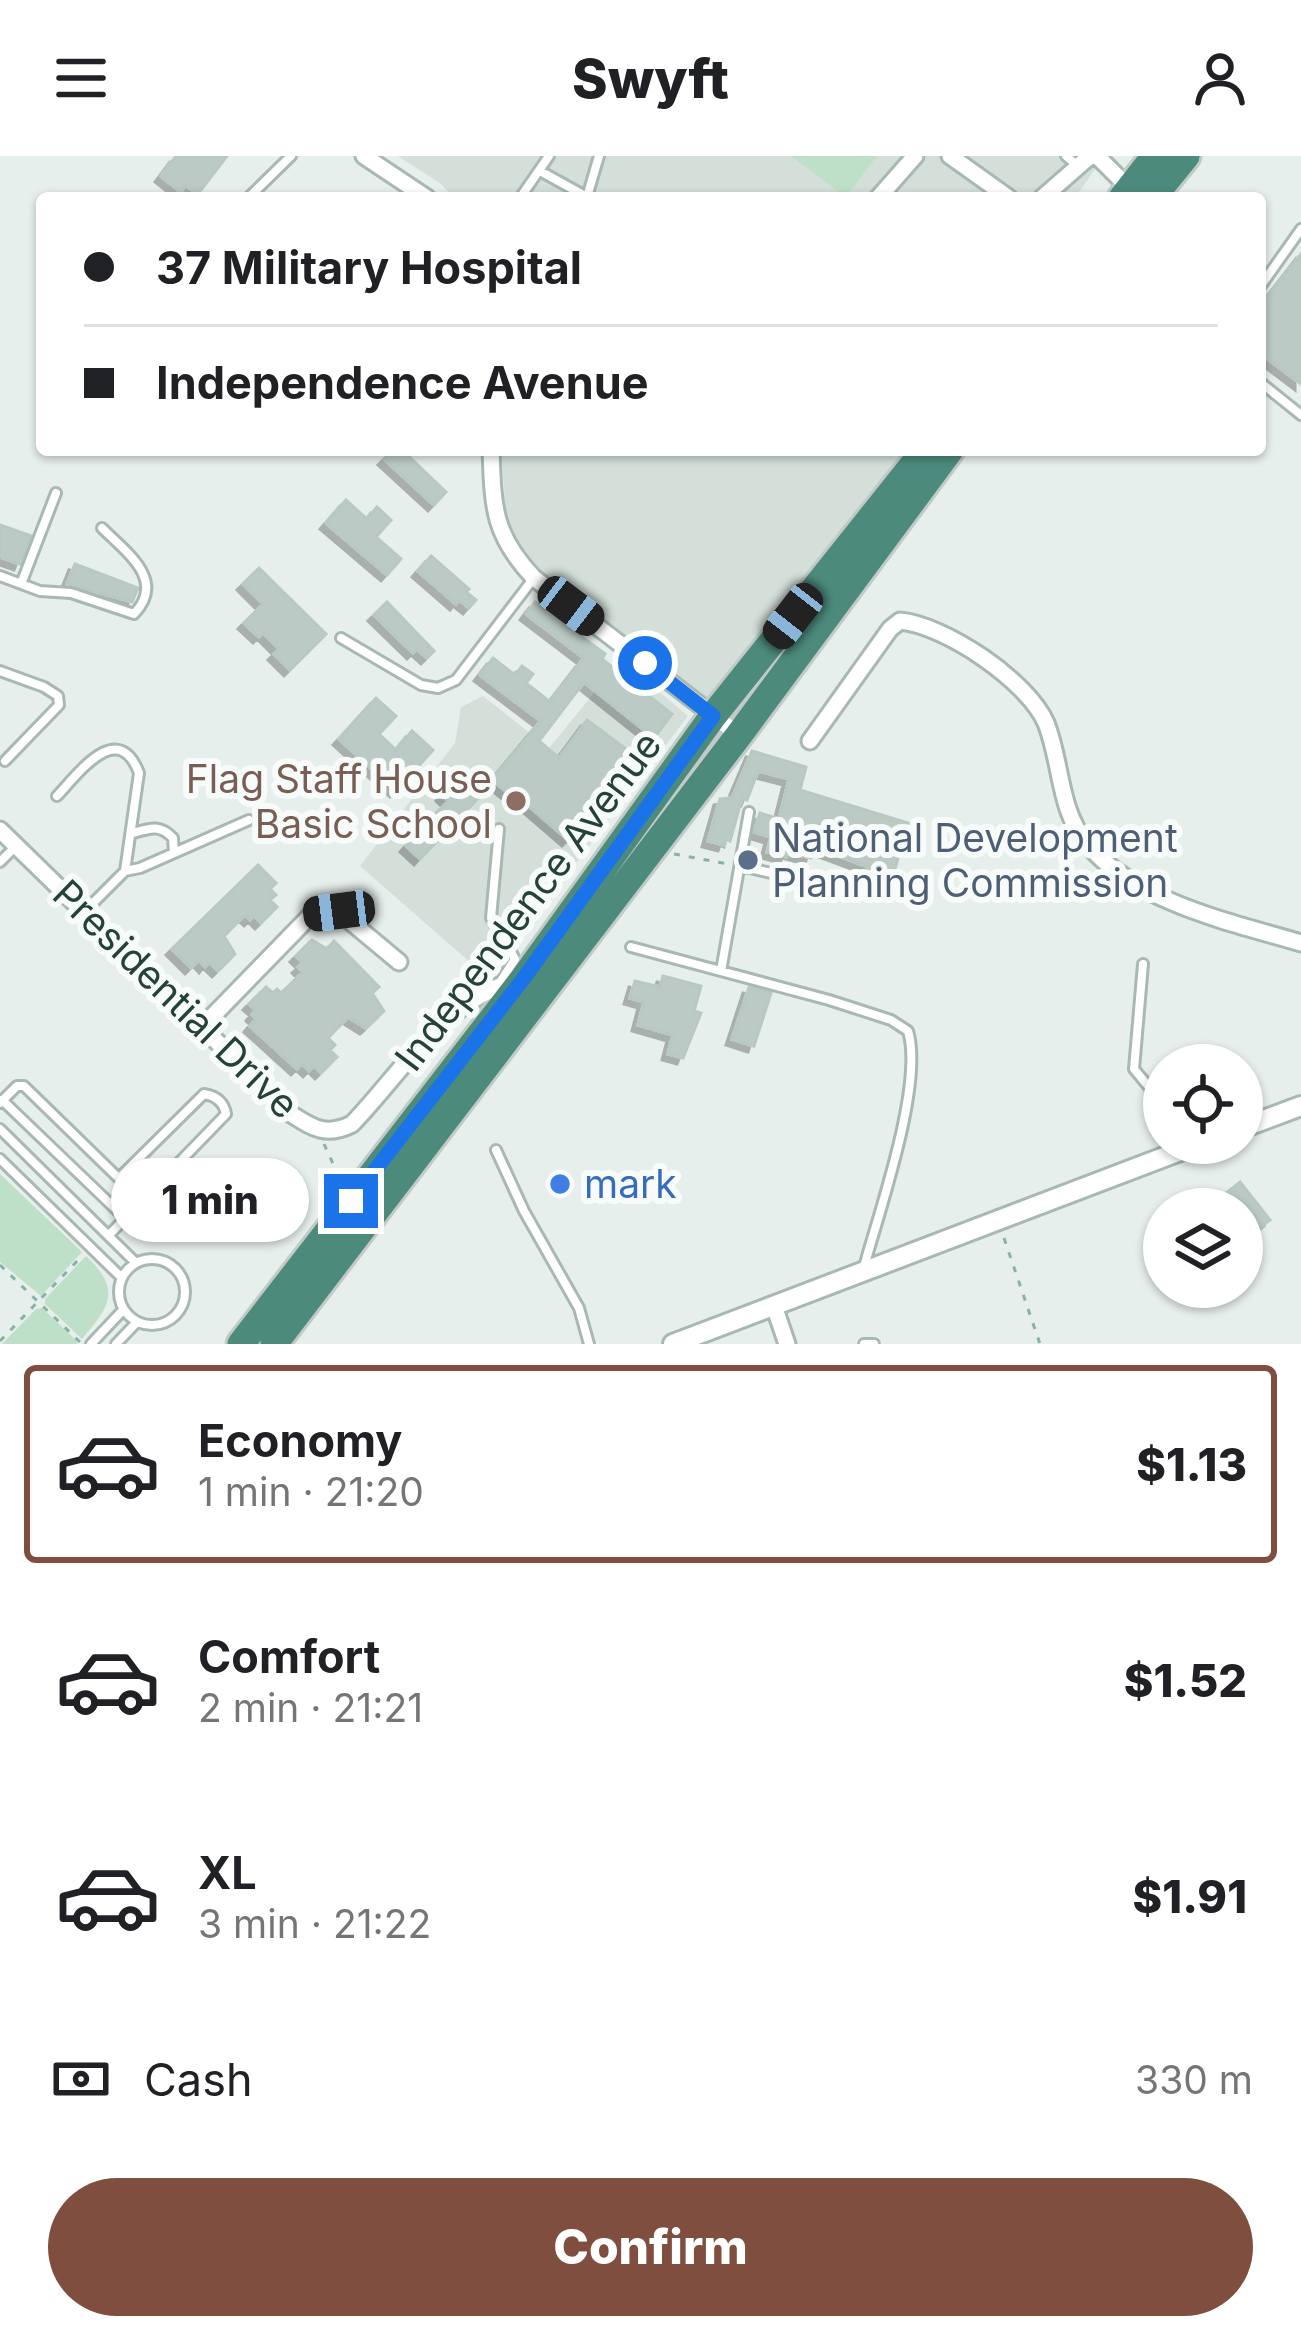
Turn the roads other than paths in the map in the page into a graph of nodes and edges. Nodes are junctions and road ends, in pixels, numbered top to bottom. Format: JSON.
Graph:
{"nodes":[{"id":1,"x":291,"y":156,"type":"edge"},
{"id":2,"x":364,"y":156,"type":"edge"},
{"id":3,"x":549,"y":156,"type":"edge"},
{"id":4,"x":598,"y":156,"type":"edge"},
{"id":5,"x":915,"y":156,"type":"edge"},
{"id":6,"x":950,"y":156,"type":"edge"},
{"id":7,"x":1066,"y":156,"type":"edge"},
{"id":8,"x":1155,"y":156,"type":"edge"},
{"id":9,"x":1186,"y":156,"type":"edge"},
{"id":10,"x":1089,"y":160,"type":"edge"},
{"id":11,"x":539,"y":171,"type":"junction"},
{"id":12,"x":254,"y":192,"type":"edge"},
{"id":13,"x":418,"y":192,"type":"edge"},
{"id":14,"x":524,"y":192,"type":"edge"},
{"id":15,"x":576,"y":192,"type":"edge"},
{"id":16,"x":589,"y":192,"type":"edge"},
{"id":17,"x":883,"y":192,"type":"edge"},
{"id":18,"x":1001,"y":192,"type":"edge"},
{"id":19,"x":1049,"y":192,"type":"edge"},
{"id":20,"x":1131,"y":192,"type":"edge"},
{"id":21,"x":1137,"y":192,"type":"edge"},
{"id":22,"x":1139,"y":192,"type":"edge"},
{"id":23,"x":1301,"y":229,"type":"edge"},
{"id":24,"x":1266,"y":279,"type":"edge"},
{"id":25,"x":1266,"y":387,"type":"edge"},
{"id":26,"x":1301,"y":416,"type":"edge"},
{"id":27,"x":491,"y":456,"type":"edge"},
{"id":28,"x":920,"y":456,"type":"edge"},
{"id":29,"x":946,"y":456,"type":"edge"},
{"id":30,"x":56,"y":493,"type":"dead end"},
{"id":31,"x":102,"y":528,"type":"dead end"},
{"id":32,"x":0,"y":576,"type":"edge"},
{"id":33,"x":534,"y":578,"type":"junction"},
{"id":34,"x":21,"y":584,"type":"junction"},
{"id":35,"x":341,"y":638,"type":"dead end"},
{"id":36,"x":0,"y":670,"type":"edge"},
{"id":37,"x":713,"y":716,"type":"junction"},
{"id":38,"x":739,"y":735,"type":"junction"},
{"id":39,"x":810,"y":741,"type":"dead end"},
{"id":40,"x":5,"y":760,"type":"dead end"},
{"id":41,"x":57,"y":796,"type":"dead end"},
{"id":42,"x":749,"y":812,"type":"dead end"},
{"id":43,"x":249,"y":820,"type":"dead end"},
{"id":44,"x":499,"y":830,"type":"dead end"},
{"id":45,"x":133,"y":833,"type":"junction"},
{"id":46,"x":5,"y":836,"type":"edge"},
{"id":47,"x":174,"y":853,"type":"junction"},
{"id":48,"x":0,"y":862,"type":"edge"},
{"id":49,"x":740,"y":866,"type":"junction"},
{"id":50,"x":124,"y":871,"type":"junction"},
{"id":51,"x":850,"y":890,"type":"dead end"},
{"id":52,"x":84,"y":912,"type":"junction"},
{"id":53,"x":1301,"y":943,"type":"edge"},
{"id":54,"x":631,"y":947,"type":"dead end"},
{"id":55,"x":399,"y":962,"type":"dead end"},
{"id":56,"x":1142,"y":964,"type":"dead end"},
{"id":57,"x":721,"y":971,"type":"junction"},
{"id":58,"x":511,"y":982,"type":"junction"},
{"id":59,"x":202,"y":1028,"type":"junction"},
{"id":60,"x":1143,"y":1079,"type":"edge"},
{"id":61,"x":1,"y":1101,"type":"edge"},
{"id":62,"x":1301,"y":1106,"type":"edge"},
{"id":63,"x":1263,"y":1120,"type":"edge"},
{"id":64,"x":0,"y":1129,"type":"edge"},
{"id":65,"x":496,"y":1150,"type":"dead end"},
{"id":66,"x":0,"y":1159,"type":"edge"},
{"id":67,"x":1145,"y":1164,"type":"edge"},
{"id":68,"x":120,"y":1177,"type":"junction"},
{"id":69,"x":142,"y":1201,"type":"junction"},
{"id":70,"x":125,"y":1218,"type":"junction"},
{"id":71,"x":109,"y":1235,"type":"junction"},
{"id":72,"x":136,"y":1263,"type":"junction"},
{"id":73,"x":864,"y":1269,"type":"junction"},
{"id":74,"x":122,"y":1278,"type":"junction"},
{"id":75,"x":774,"y":1306,"type":"junction"},
{"id":76,"x":123,"y":1310,"type":"junction"},
{"id":77,"x":137,"y":1322,"type":"junction"},
{"id":78,"x":87,"y":1344,"type":"edge"},
{"id":79,"x":116,"y":1344,"type":"edge"},
{"id":80,"x":241,"y":1344,"type":"edge"},
{"id":81,"x":274,"y":1344,"type":"edge"},
{"id":82,"x":589,"y":1344,"type":"edge"},
{"id":83,"x":673,"y":1344,"type":"edge"},
{"id":84,"x":787,"y":1344,"type":"edge"},
{"id":85,"x":864,"y":1344,"type":"edge"},
{"id":86,"x":874,"y":1344,"type":"edge"}],
"edges":[{"from":1,"to":12,"type":"lane"},
{"from":2,"to":13,"type":"street"},
{"from":3,"to":11,"type":"lane"},
{"from":4,"to":16,"type":"lane"},
{"from":5,"to":17,"type":"street"},
{"from":6,"to":18,"type":"street"},
{"from":7,"to":10,"type":"lane"},
{"from":8,"to":21,"type":"highway"},
{"from":9,"to":22,"type":"highway"},
{"from":10,"to":19,"type":"street"},
{"from":10,"to":20,"type":"street"},
{"from":11,"to":14,"type":"lane"},
{"from":11,"to":15,"type":"lane"},
{"from":23,"to":24,"type":"lane"},
{"from":25,"to":26,"type":"lane"},
{"from":27,"to":33,"type":"street"},
{"from":28,"to":37,"type":"highway","name":"Independence Avenue"},
{"from":29,"to":38,"type":"highway","name":"Independence Avenue"},
{"from":30,"to":34,"type":"lane"},
{"from":31,"to":34,"type":"lane"},
{"from":32,"to":34,"type":"lane"},
{"from":33,"to":35,"type":"lane"},
{"from":33,"to":37,"type":"street"},
{"from":36,"to":40,"type":"lane"},
{"from":37,"to":38,"type":"street"},
{"from":37,"to":58,"type":"highway","name":"Independence Avenue"},
{"from":38,"to":81,"type":"highway","name":"Independence Avenue"},
{"from":39,"to":53,"type":"street"},
{"from":41,"to":45,"type":"lane"},
{"from":42,"to":49,"type":"lane"},
{"from":43,"to":47,"type":"lane"},
{"from":44,"to":58,"type":"lane"},
{"from":45,"to":47,"type":"lane"},
{"from":45,"to":50,"type":"lane"},
{"from":46,"to":48,"type":"lane"},
{"from":46,"to":52,"type":"street","name":"Presidential Drive"},
{"from":47,"to":50,"type":"lane"},
{"from":49,"to":51,"type":"lane"},
{"from":49,"to":57,"type":"lane"},
{"from":50,"to":52,"type":"lane"},
{"from":52,"to":59,"type":"street","name":"Presidential Drive"},
{"from":54,"to":57,"type":"lane"},
{"from":55,"to":59,"type":"street"},
{"from":56,"to":60,"type":"lane"},
{"from":57,"to":73,"type":"lane"},
{"from":58,"to":59,"type":"street","name":"Presidential Drive"},
{"from":58,"to":80,"type":"highway","name":"Independence Avenue"},
{"from":61,"to":68,"type":"lane"},
{"from":61,"to":70,"type":"lane"},
{"from":62,"to":63,"type":"street"},
{"from":64,"to":71,"type":"lane"},
{"from":65,"to":82,"type":"lane"},
{"from":66,"to":74,"type":"lane"},
{"from":67,"to":73,"type":"street"},
{"from":68,"to":69,"type":"lane"},
{"from":68,"to":69,"type":"lane"},
{"from":69,"to":70,"type":"lane"},
{"from":70,"to":71,"type":"lane"},
{"from":71,"to":72,"type":"lane"},
{"from":72,"to":74,"type":"lane"},
{"from":72,"to":77,"type":"lane"},
{"from":73,"to":75,"type":"street"},
{"from":74,"to":76,"type":"lane"},
{"from":75,"to":83,"type":"street"},
{"from":75,"to":84,"type":"street"},
{"from":76,"to":77,"type":"lane"},
{"from":76,"to":78,"type":"lane"},
{"from":77,"to":79,"type":"lane"},
{"from":85,"to":86,"type":"lane"}]}
